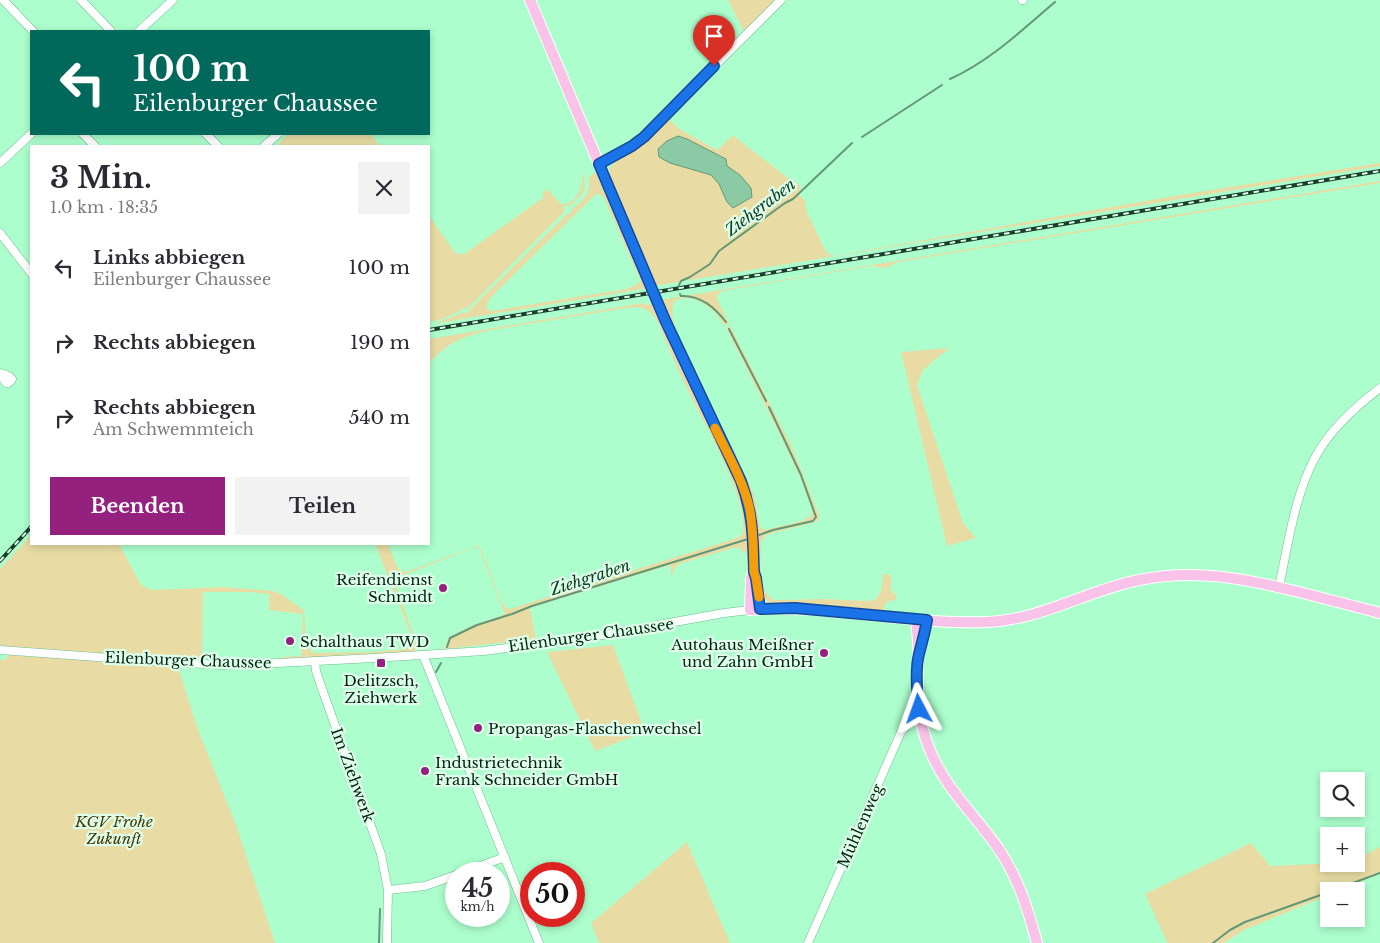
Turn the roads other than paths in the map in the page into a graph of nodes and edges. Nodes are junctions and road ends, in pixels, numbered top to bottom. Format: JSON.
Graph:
{"nodes":[{"id":1,"x":3,"y":0,"type":"edge"},
{"id":2,"x":81,"y":0,"type":"edge"},
{"id":3,"x":173,"y":0,"type":"edge"},
{"id":4,"x":530,"y":0,"type":"edge"},
{"id":5,"x":781,"y":0,"type":"edge"},
{"id":6,"x":32,"y":30,"type":"edge"},
{"id":7,"x":110,"y":30,"type":"edge"},
{"id":8,"x":140,"y":30,"type":"edge"},
{"id":9,"x":30,"y":135,"type":"edge"},
{"id":10,"x":84,"y":135,"type":"edge"},
{"id":11,"x":207,"y":135,"type":"edge"},
{"id":12,"x":277,"y":135,"type":"edge"},
{"id":13,"x":94,"y":145,"type":"edge"},
{"id":14,"x":217,"y":145,"type":"edge"},
{"id":15,"x":265,"y":145,"type":"edge"},
{"id":16,"x":1,"y":161,"type":"edge"},
{"id":17,"x":599,"y":164,"type":"junction"},
{"id":18,"x":0,"y":233,"type":"edge"},
{"id":19,"x":30,"y":272,"type":"edge"},
{"id":20,"x":1380,"y":388,"type":"edge"},
{"id":21,"x":1279,"y":587,"type":"junction"},
{"id":22,"x":755,"y":609,"type":"junction"},
{"id":23,"x":1380,"y":613,"type":"edge"},
{"id":24,"x":922,"y":619,"type":"junction"},
{"id":25,"x":0,"y":650,"type":"edge"},
{"id":26,"x":424,"y":656,"type":"junction"},
{"id":27,"x":315,"y":661,"type":"junction"},
{"id":28,"x":920,"y":718,"type":"junction"},
{"id":29,"x":505,"y":857,"type":"junction"},
{"id":30,"x":491,"y":862,"type":"edge"},
{"id":31,"x":445,"y":879,"type":"edge"},
{"id":32,"x":388,"y":890,"type":"junction"},
{"id":33,"x":387,"y":943,"type":"edge"},
{"id":34,"x":539,"y":943,"type":"edge"},
{"id":35,"x":808,"y":943,"type":"edge"},
{"id":36,"x":1037,"y":943,"type":"edge"}],
"edges":[{"from":1,"to":6,"type":"street"},
{"from":2,"to":7,"type":"street"},
{"from":3,"to":8,"type":"street"},
{"from":4,"to":17,"type":"main road"},
{"from":5,"to":17,"type":"street"},
{"from":9,"to":16,"type":"street"},
{"from":10,"to":13,"type":"street"},
{"from":11,"to":14,"type":"street"},
{"from":12,"to":15,"type":"street"},
{"from":17,"to":22,"type":"main road"},
{"from":18,"to":19,"type":"street"},
{"from":20,"to":21,"type":"street"},
{"from":21,"to":23,"type":"main road","name":"Eilenburger Chaussee"},
{"from":21,"to":24,"type":"main road","name":"Eilenburger Chaussee"},
{"from":22,"to":24,"type":"main road","name":"Eilenburger Chaussee"},
{"from":22,"to":26,"type":"street","name":"Eilenburger Chaussee"},
{"from":24,"to":28,"type":"main road"},
{"from":25,"to":27,"type":"street","name":"Eilenburger Chaussee"},
{"from":26,"to":27,"type":"street","name":"Eilenburger Chaussee"},
{"from":26,"to":29,"type":"street"},
{"from":27,"to":32,"type":"street","name":"Im Ziehwerk"},
{"from":28,"to":35,"type":"street","name":"Mühlenweg"},
{"from":28,"to":36,"type":"main road"},
{"from":29,"to":30,"type":"street"},
{"from":29,"to":34,"type":"street"},
{"from":31,"to":32,"type":"street"},
{"from":32,"to":33,"type":"street","name":"Im Ziehwerk"}]}
